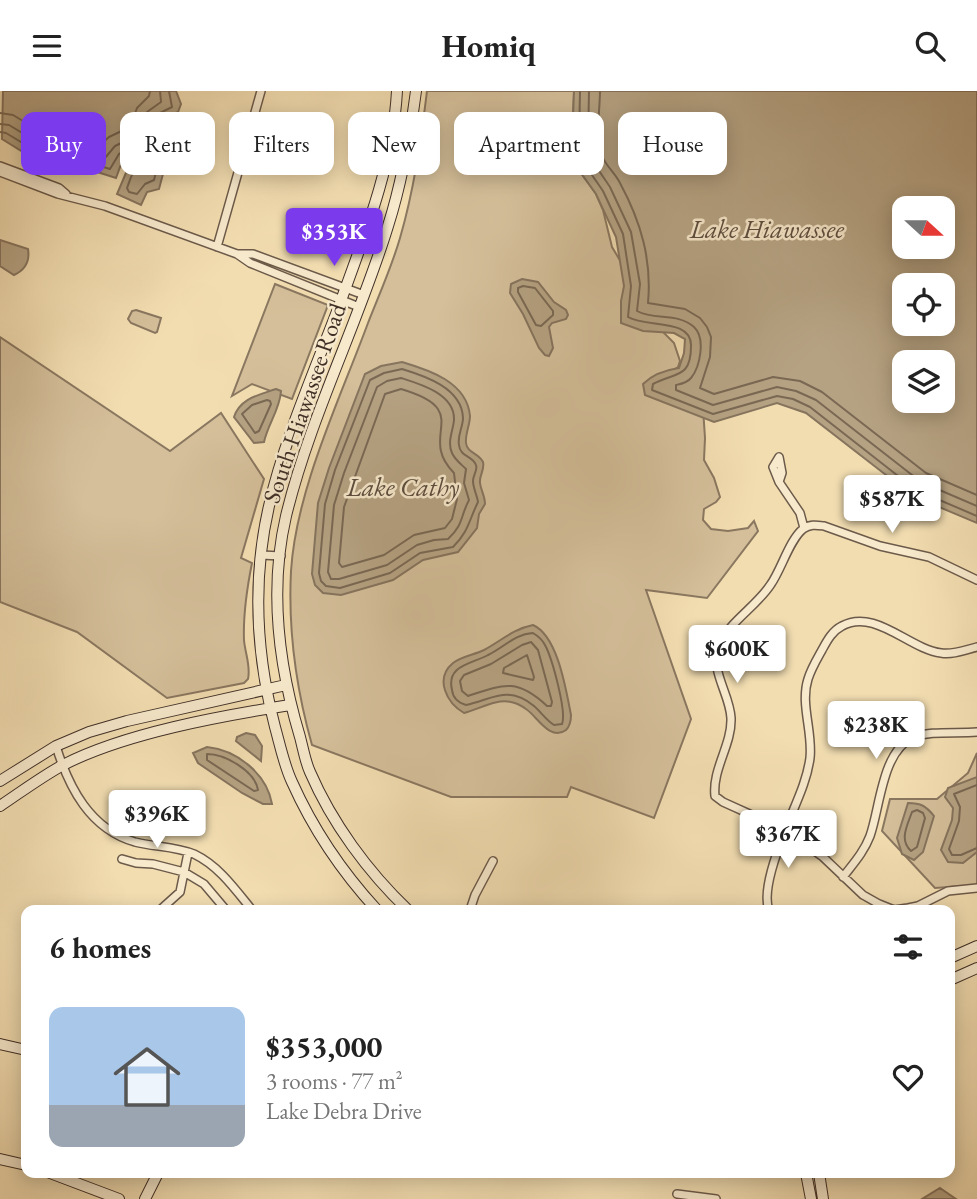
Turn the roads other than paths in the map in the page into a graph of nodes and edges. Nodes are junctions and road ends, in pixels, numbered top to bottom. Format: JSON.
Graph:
{"nodes":[{"id":1,"x":261,"y":91,"type":"edge"},
{"id":2,"x":397,"y":91,"type":"edge"},
{"id":3,"x":416,"y":91,"type":"edge"},
{"id":4,"x":0,"y":166,"type":"edge"},
{"id":5,"x":0,"y":172,"type":"edge"},
{"id":6,"x":67,"y":194,"type":"junction"},
{"id":7,"x":217,"y":247,"type":"junction"},
{"id":8,"x":237,"y":254,"type":"junction"},
{"id":9,"x":288,"y":266,"type":"junction"},
{"id":10,"x":284,"y":277,"type":"junction"},
{"id":11,"x":346,"y":287,"type":"junction"},
{"id":12,"x":364,"y":295,"type":"junction"},
{"id":13,"x":341,"y":300,"type":"junction"},
{"id":14,"x":359,"y":307,"type":"junction"},
{"id":15,"x":779,"y":482,"type":"dead end"},
{"id":16,"x":804,"y":528,"type":"junction"},
{"id":17,"x":261,"y":555,"type":"junction"},
{"id":18,"x":281,"y":556,"type":"junction"},
{"id":19,"x":977,"y":580,"type":"edge"},
{"id":20,"x":977,"y":647,"type":"edge"},
{"id":21,"x":286,"y":685,"type":"junction"},
{"id":22,"x":265,"y":688,"type":"junction"},
{"id":23,"x":290,"y":705,"type":"junction"},
{"id":24,"x":271,"y":708,"type":"junction"},
{"id":25,"x":893,"y":722,"type":"dead end"},
{"id":26,"x":977,"y":732,"type":"edge"},
{"id":27,"x":903,"y":743,"type":"junction"},
{"id":28,"x":56,"y":746,"type":"junction"},
{"id":29,"x":62,"y":766,"type":"junction"},
{"id":30,"x":0,"y":781,"type":"edge"},
{"id":31,"x":0,"y":806,"type":"edge"},
{"id":32,"x":785,"y":830,"type":"junction"},
{"id":33,"x":188,"y":853,"type":"junction"},
{"id":34,"x":122,"y":859,"type":"dead end"},
{"id":35,"x":493,"y":861,"type":"dead end"},
{"id":36,"x":184,"y":872,"type":"junction"},
{"id":37,"x":843,"y":877,"type":"junction"},
{"id":38,"x":977,"y":888,"type":"edge"},
{"id":39,"x":166,"y":905,"type":"edge"},
{"id":40,"x":222,"y":905,"type":"edge"},
{"id":41,"x":247,"y":905,"type":"edge"},
{"id":42,"x":373,"y":905,"type":"edge"},
{"id":43,"x":404,"y":905,"type":"edge"},
{"id":44,"x":472,"y":905,"type":"edge"},
{"id":45,"x":768,"y":905,"type":"edge"},
{"id":46,"x":884,"y":905,"type":"edge"},
{"id":47,"x":918,"y":905,"type":"edge"},
{"id":48,"x":977,"y":946,"type":"edge"},
{"id":49,"x":955,"y":956,"type":"edge"},
{"id":50,"x":977,"y":968,"type":"edge"},
{"id":51,"x":955,"y":978,"type":"edge"},
{"id":52,"x":0,"y":1044,"type":"edge"},
{"id":53,"x":21,"y":1049,"type":"edge"},
{"id":54,"x":0,"y":1159,"type":"edge"},
{"id":55,"x":21,"y":1164,"type":"edge"},
{"id":56,"x":62,"y":1178,"type":"edge"},
{"id":57,"x":156,"y":1178,"type":"edge"},
{"id":58,"x":808,"y":1178,"type":"edge"},
{"id":59,"x":819,"y":1178,"type":"edge"},
{"id":60,"x":152,"y":1188,"type":"junction"},
{"id":61,"x":677,"y":1194,"type":"dead end"},
{"id":62,"x":108,"y":1197,"type":"edge"},
{"id":63,"x":119,"y":1199,"type":"edge"},
{"id":64,"x":145,"y":1199,"type":"edge"},
{"id":65,"x":151,"y":1199,"type":"edge"},
{"id":66,"x":716,"y":1199,"type":"edge"},
{"id":67,"x":818,"y":1199,"type":"edge"}],
"edges":[{"from":1,"to":7,"type":"street"},
{"from":2,"to":11,"type":"street","name":"South Hiawassee Road"},
{"from":3,"to":12,"type":"street","name":"South Hiawassee Road"},
{"from":4,"to":6,"type":"street"},
{"from":5,"to":6,"type":"street"},
{"from":6,"to":7,"type":"street"},
{"from":7,"to":8,"type":"street"},
{"from":8,"to":9,"type":"street"},
{"from":8,"to":10,"type":"street"},
{"from":9,"to":10,"type":"street"},
{"from":9,"to":11,"type":"street"},
{"from":10,"to":13,"type":"street"},
{"from":11,"to":12,"type":"street"},
{"from":11,"to":13,"type":"street","name":"South Hiawassee Road"},
{"from":12,"to":14,"type":"street","name":"South Hiawassee Road"},
{"from":13,"to":14,"type":"street"},
{"from":13,"to":17,"type":"street","name":"South Hiawassee Road"},
{"from":14,"to":18,"type":"street","name":"South Hiawassee Road"},
{"from":15,"to":16,"type":"street"},
{"from":16,"to":19,"type":"street"},
{"from":16,"to":32,"type":"street"},
{"from":17,"to":18,"type":"street"},
{"from":17,"to":22,"type":"street","name":"South Hiawassee Road"},
{"from":18,"to":21,"type":"street","name":"South Hiawassee Road"},
{"from":20,"to":32,"type":"street"},
{"from":21,"to":22,"type":"street"},
{"from":21,"to":23,"type":"street","name":"South Hiawassee Road"},
{"from":22,"to":24,"type":"street","name":"South Hiawassee Road"},
{"from":22,"to":28,"type":"street"},
{"from":23,"to":24,"type":"street"},
{"from":23,"to":43,"type":"street","name":"South Hiawassee Road"},
{"from":24,"to":29,"type":"street"},
{"from":24,"to":42,"type":"street","name":"South Hiawassee Road"},
{"from":25,"to":27,"type":"street"},
{"from":26,"to":27,"type":"street"},
{"from":27,"to":37,"type":"street"},
{"from":28,"to":29,"type":"street"},
{"from":28,"to":30,"type":"street"},
{"from":29,"to":31,"type":"street"},
{"from":29,"to":33,"type":"street"},
{"from":32,"to":37,"type":"street"},
{"from":32,"to":45,"type":"street"},
{"from":33,"to":36,"type":"street"},
{"from":33,"to":41,"type":"street"},
{"from":34,"to":36,"type":"street"},
{"from":35,"to":44,"type":"street"},
{"from":36,"to":39,"type":"street"},
{"from":36,"to":40,"type":"street"},
{"from":37,"to":46,"type":"street"},
{"from":38,"to":47,"type":"street"},
{"from":48,"to":49,"type":"street"},
{"from":50,"to":51,"type":"street"},
{"from":52,"to":53,"type":"street"},
{"from":54,"to":55,"type":"street"},
{"from":56,"to":62,"type":"street"},
{"from":57,"to":60,"type":"street"},
{"from":58,"to":67,"type":"street"},
{"from":59,"to":67,"type":"street"},
{"from":60,"to":64,"type":"street"},
{"from":60,"to":65,"type":"street"},
{"from":61,"to":66,"type":"street"},
{"from":62,"to":63,"type":"street"}]}
